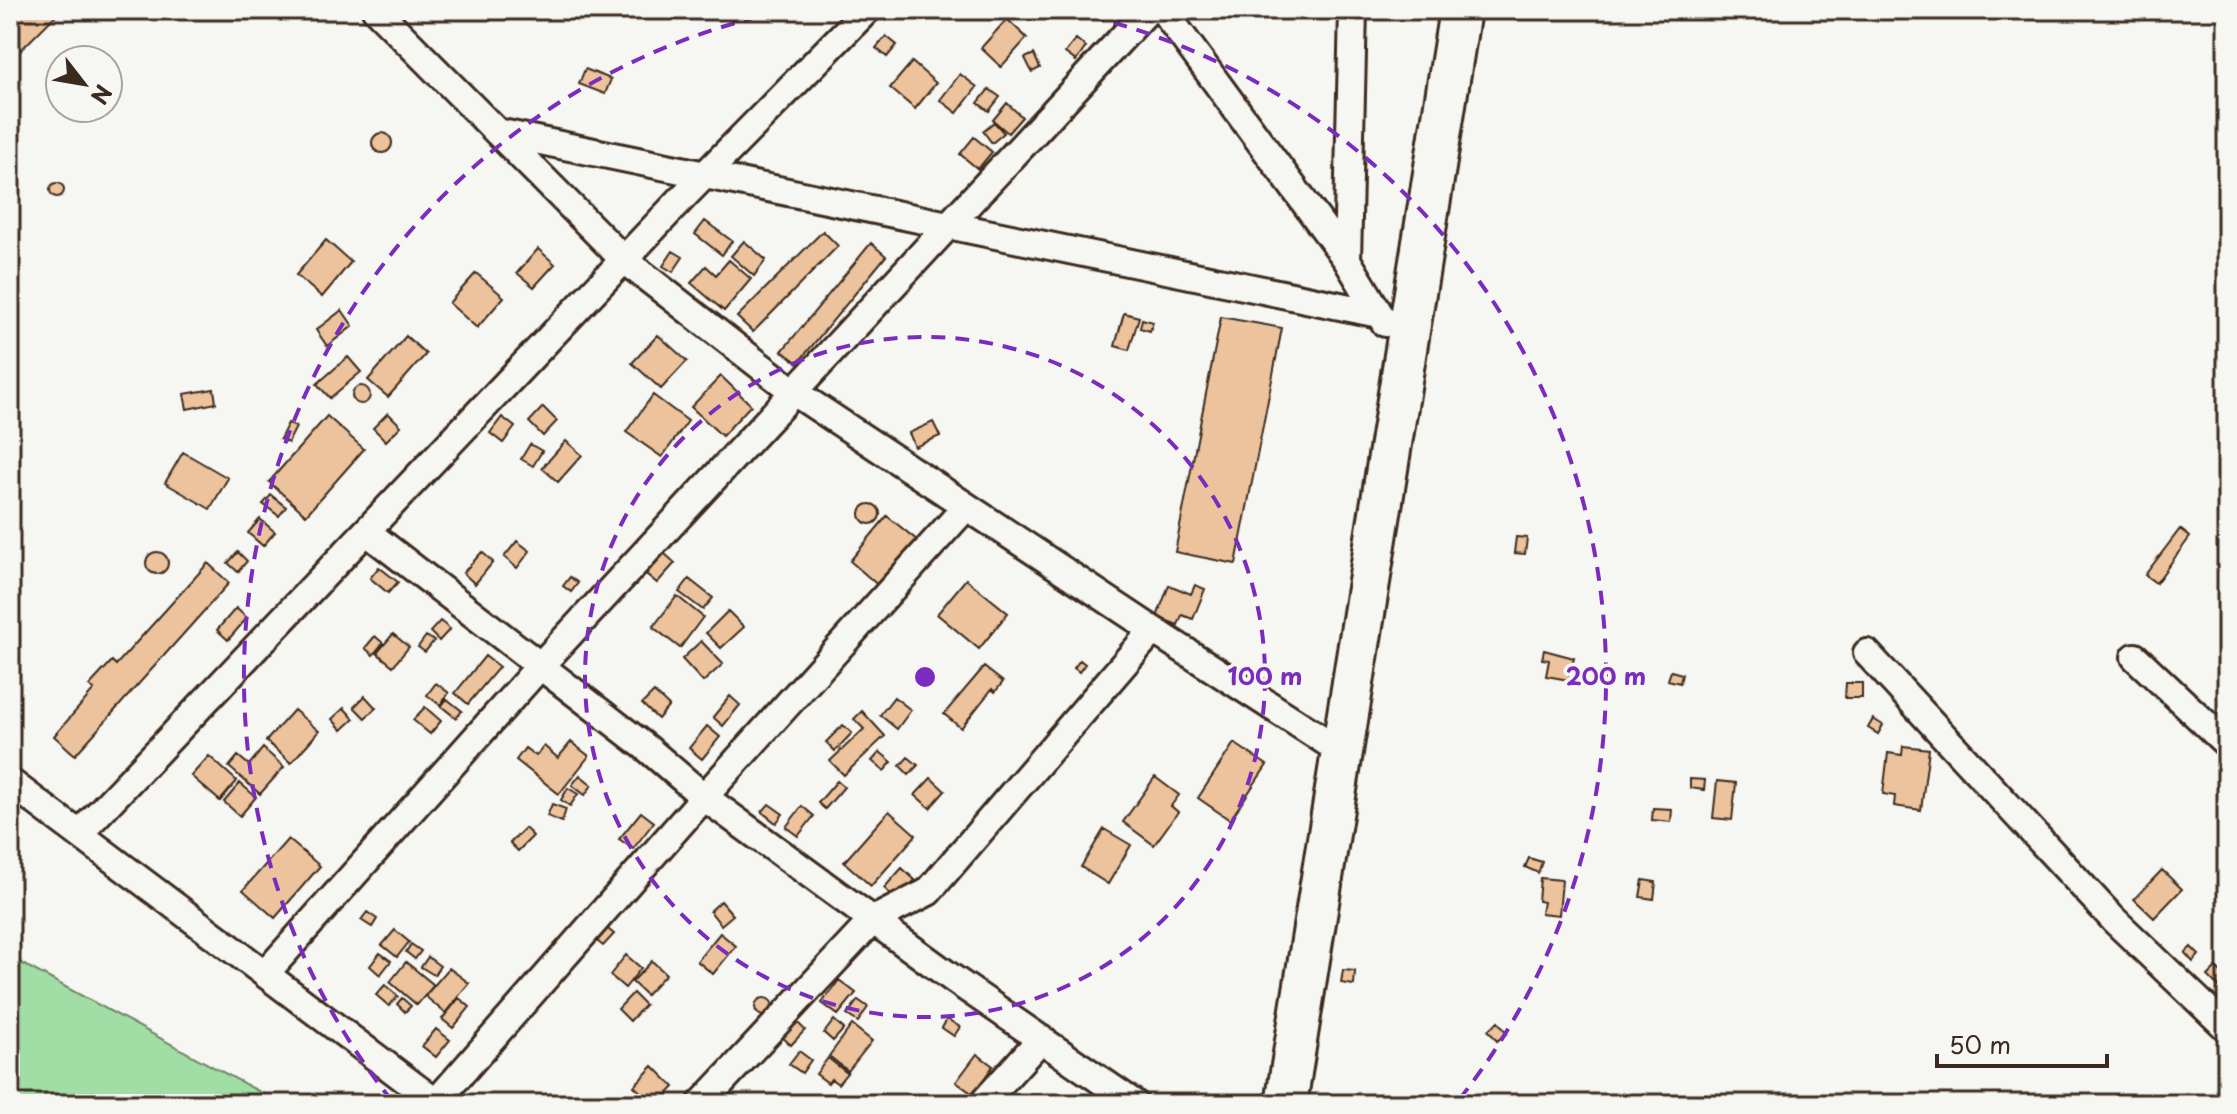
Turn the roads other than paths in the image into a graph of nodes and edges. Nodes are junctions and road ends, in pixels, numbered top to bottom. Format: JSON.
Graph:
{"nodes":[{"id":1,"x":376,"y":10,"type":"edge"},
{"id":2,"x":867,"y":10,"type":"edge"},
{"id":3,"x":1148,"y":10,"type":"edge"},
{"id":4,"x":1163,"y":10,"type":"edge"},
{"id":5,"x":1353,"y":10,"type":"edge"},
{"id":6,"x":1460,"y":10,"type":"edge"},
{"id":7,"x":497,"y":132,"type":"junction"},
{"id":8,"x":704,"y":175,"type":"junction"},
{"id":9,"x":949,"y":226,"type":"junction"},
{"id":10,"x":624,"y":260,"type":"junction"},
{"id":11,"x":1347,"y":260,"type":"junction"},
{"id":12,"x":1379,"y":314,"type":"junction"},
{"id":13,"x":1406,"y":350,"type":"junction"},
{"id":14,"x":794,"y":392,"type":"junction"},
{"id":15,"x":965,"y":508,"type":"junction"},
{"id":16,"x":367,"y":532,"type":"junction"},
{"id":17,"x":1153,"y":630,"type":"junction"},
{"id":18,"x":1867,"y":653,"type":"dead end"},
{"id":19,"x":2135,"y":657,"type":"dead end"},
{"id":20,"x":540,"y":666,"type":"junction"},
{"id":21,"x":2227,"y":744,"type":"edge"},
{"id":22,"x":1342,"y":752,"type":"junction"},
{"id":23,"x":10,"y":782,"type":"edge"},
{"id":24,"x":704,"y":797,"type":"junction"},
{"id":25,"x":79,"y":834,"type":"junction"},
{"id":26,"x":873,"y":920,"type":"junction"},
{"id":27,"x":265,"y":974,"type":"junction"},
{"id":28,"x":2227,"y":1028,"type":"edge"},
{"id":29,"x":1041,"y":1039,"type":"junction"},
{"id":30,"x":437,"y":1103,"type":"edge"},
{"id":31,"x":701,"y":1104,"type":"edge"},
{"id":32,"x":982,"y":1104,"type":"edge"},
{"id":33,"x":1135,"y":1104,"type":"edge"},
{"id":34,"x":1286,"y":1104,"type":"edge"}],
"edges":[{"from":1,"to":7,"type":"street"},
{"from":2,"to":8,"type":"street"},
{"from":3,"to":9,"type":"street"},
{"from":4,"to":11,"type":"street"},
{"from":5,"to":11,"type":"street"},
{"from":6,"to":13,"type":"main road"},
{"from":7,"to":8,"type":"street"},
{"from":7,"to":10,"type":"street"},
{"from":8,"to":9,"type":"street"},
{"from":8,"to":10,"type":"street"},
{"from":9,"to":12,"type":"street"},
{"from":9,"to":14,"type":"street"},
{"from":10,"to":14,"type":"street"},
{"from":10,"to":16,"type":"street"},
{"from":11,"to":12,"type":"street"},
{"from":12,"to":13,"type":"street"},
{"from":13,"to":22,"type":"main road"},
{"from":14,"to":15,"type":"street"},
{"from":14,"to":20,"type":"street"},
{"from":15,"to":17,"type":"street"},
{"from":15,"to":24,"type":"street"},
{"from":16,"to":20,"type":"street"},
{"from":16,"to":25,"type":"street"},
{"from":17,"to":22,"type":"street"},
{"from":17,"to":26,"type":"street"},
{"from":18,"to":28,"type":"street"},
{"from":19,"to":21,"type":"street"},
{"from":20,"to":24,"type":"street"},
{"from":20,"to":27,"type":"street"},
{"from":22,"to":34,"type":"main road"},
{"from":23,"to":25,"type":"street"},
{"from":24,"to":26,"type":"street"},
{"from":24,"to":30,"type":"street"},
{"from":25,"to":27,"type":"street"},
{"from":26,"to":29,"type":"street"},
{"from":26,"to":31,"type":"street"},
{"from":27,"to":30,"type":"street"},
{"from":29,"to":32,"type":"street"},
{"from":29,"to":33,"type":"street"}]}
